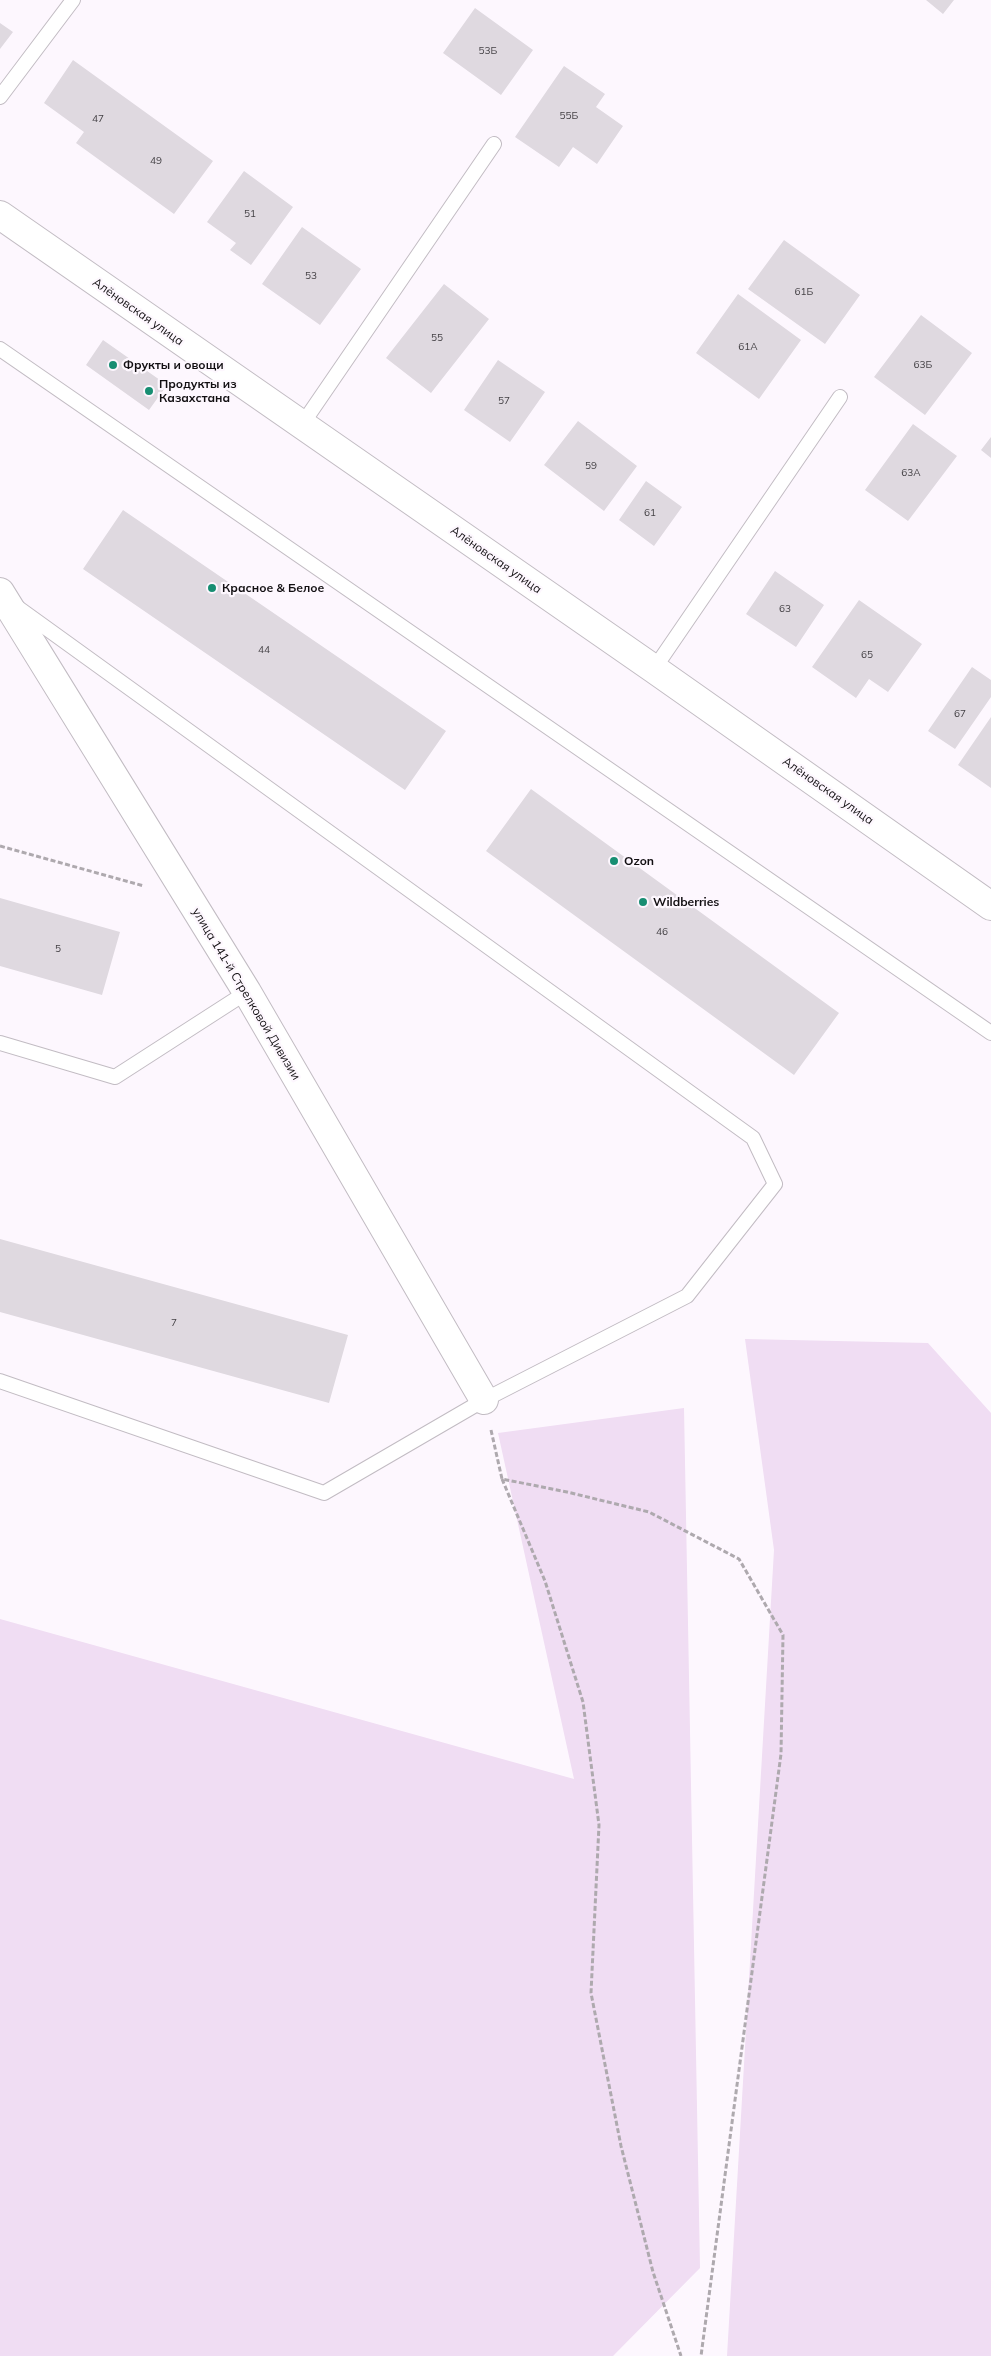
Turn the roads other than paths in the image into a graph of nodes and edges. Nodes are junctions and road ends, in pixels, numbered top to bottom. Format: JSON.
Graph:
{"nodes":[{"id":1,"x":73,"y":0,"type":"edge"},
{"id":2,"x":0,"y":97,"type":"edge"},
{"id":3,"x":494,"y":144,"type":"dead end"},
{"id":4,"x":0,"y":215,"type":"edge"},
{"id":5,"x":0,"y":349,"type":"edge"},
{"id":6,"x":840,"y":397,"type":"dead end"},
{"id":7,"x":301,"y":426,"type":"junction"},
{"id":8,"x":1,"y":596,"type":"edge"},
{"id":9,"x":654,"y":669,"type":"junction"},
{"id":10,"x":991,"y":906,"type":"edge"},
{"id":11,"x":247,"y":992,"type":"junction"},
{"id":12,"x":991,"y":1032,"type":"edge"},
{"id":13,"x":0,"y":1043,"type":"edge"},
{"id":14,"x":0,"y":1382,"type":"edge"},
{"id":15,"x":484,"y":1400,"type":"junction"}],
"edges":[{"from":1,"to":2,"type":"lane"},
{"from":3,"to":7,"type":"lane"},
{"from":4,"to":7,"type":"street","name":"Алёновская улица"},
{"from":5,"to":12,"type":"lane"},
{"from":6,"to":9,"type":"lane"},
{"from":7,"to":9,"type":"street","name":"Алёновская улица"},
{"from":8,"to":11,"type":"street","name":"улица 141-й Стрелковой Дивизии"},
{"from":8,"to":15,"type":"lane"},
{"from":9,"to":10,"type":"street","name":"Алёновская улица"},
{"from":11,"to":13,"type":"lane"},
{"from":11,"to":15,"type":"street","name":"улица 141-й Стрелковой Дивизии"},
{"from":14,"to":15,"type":"lane"}]}
